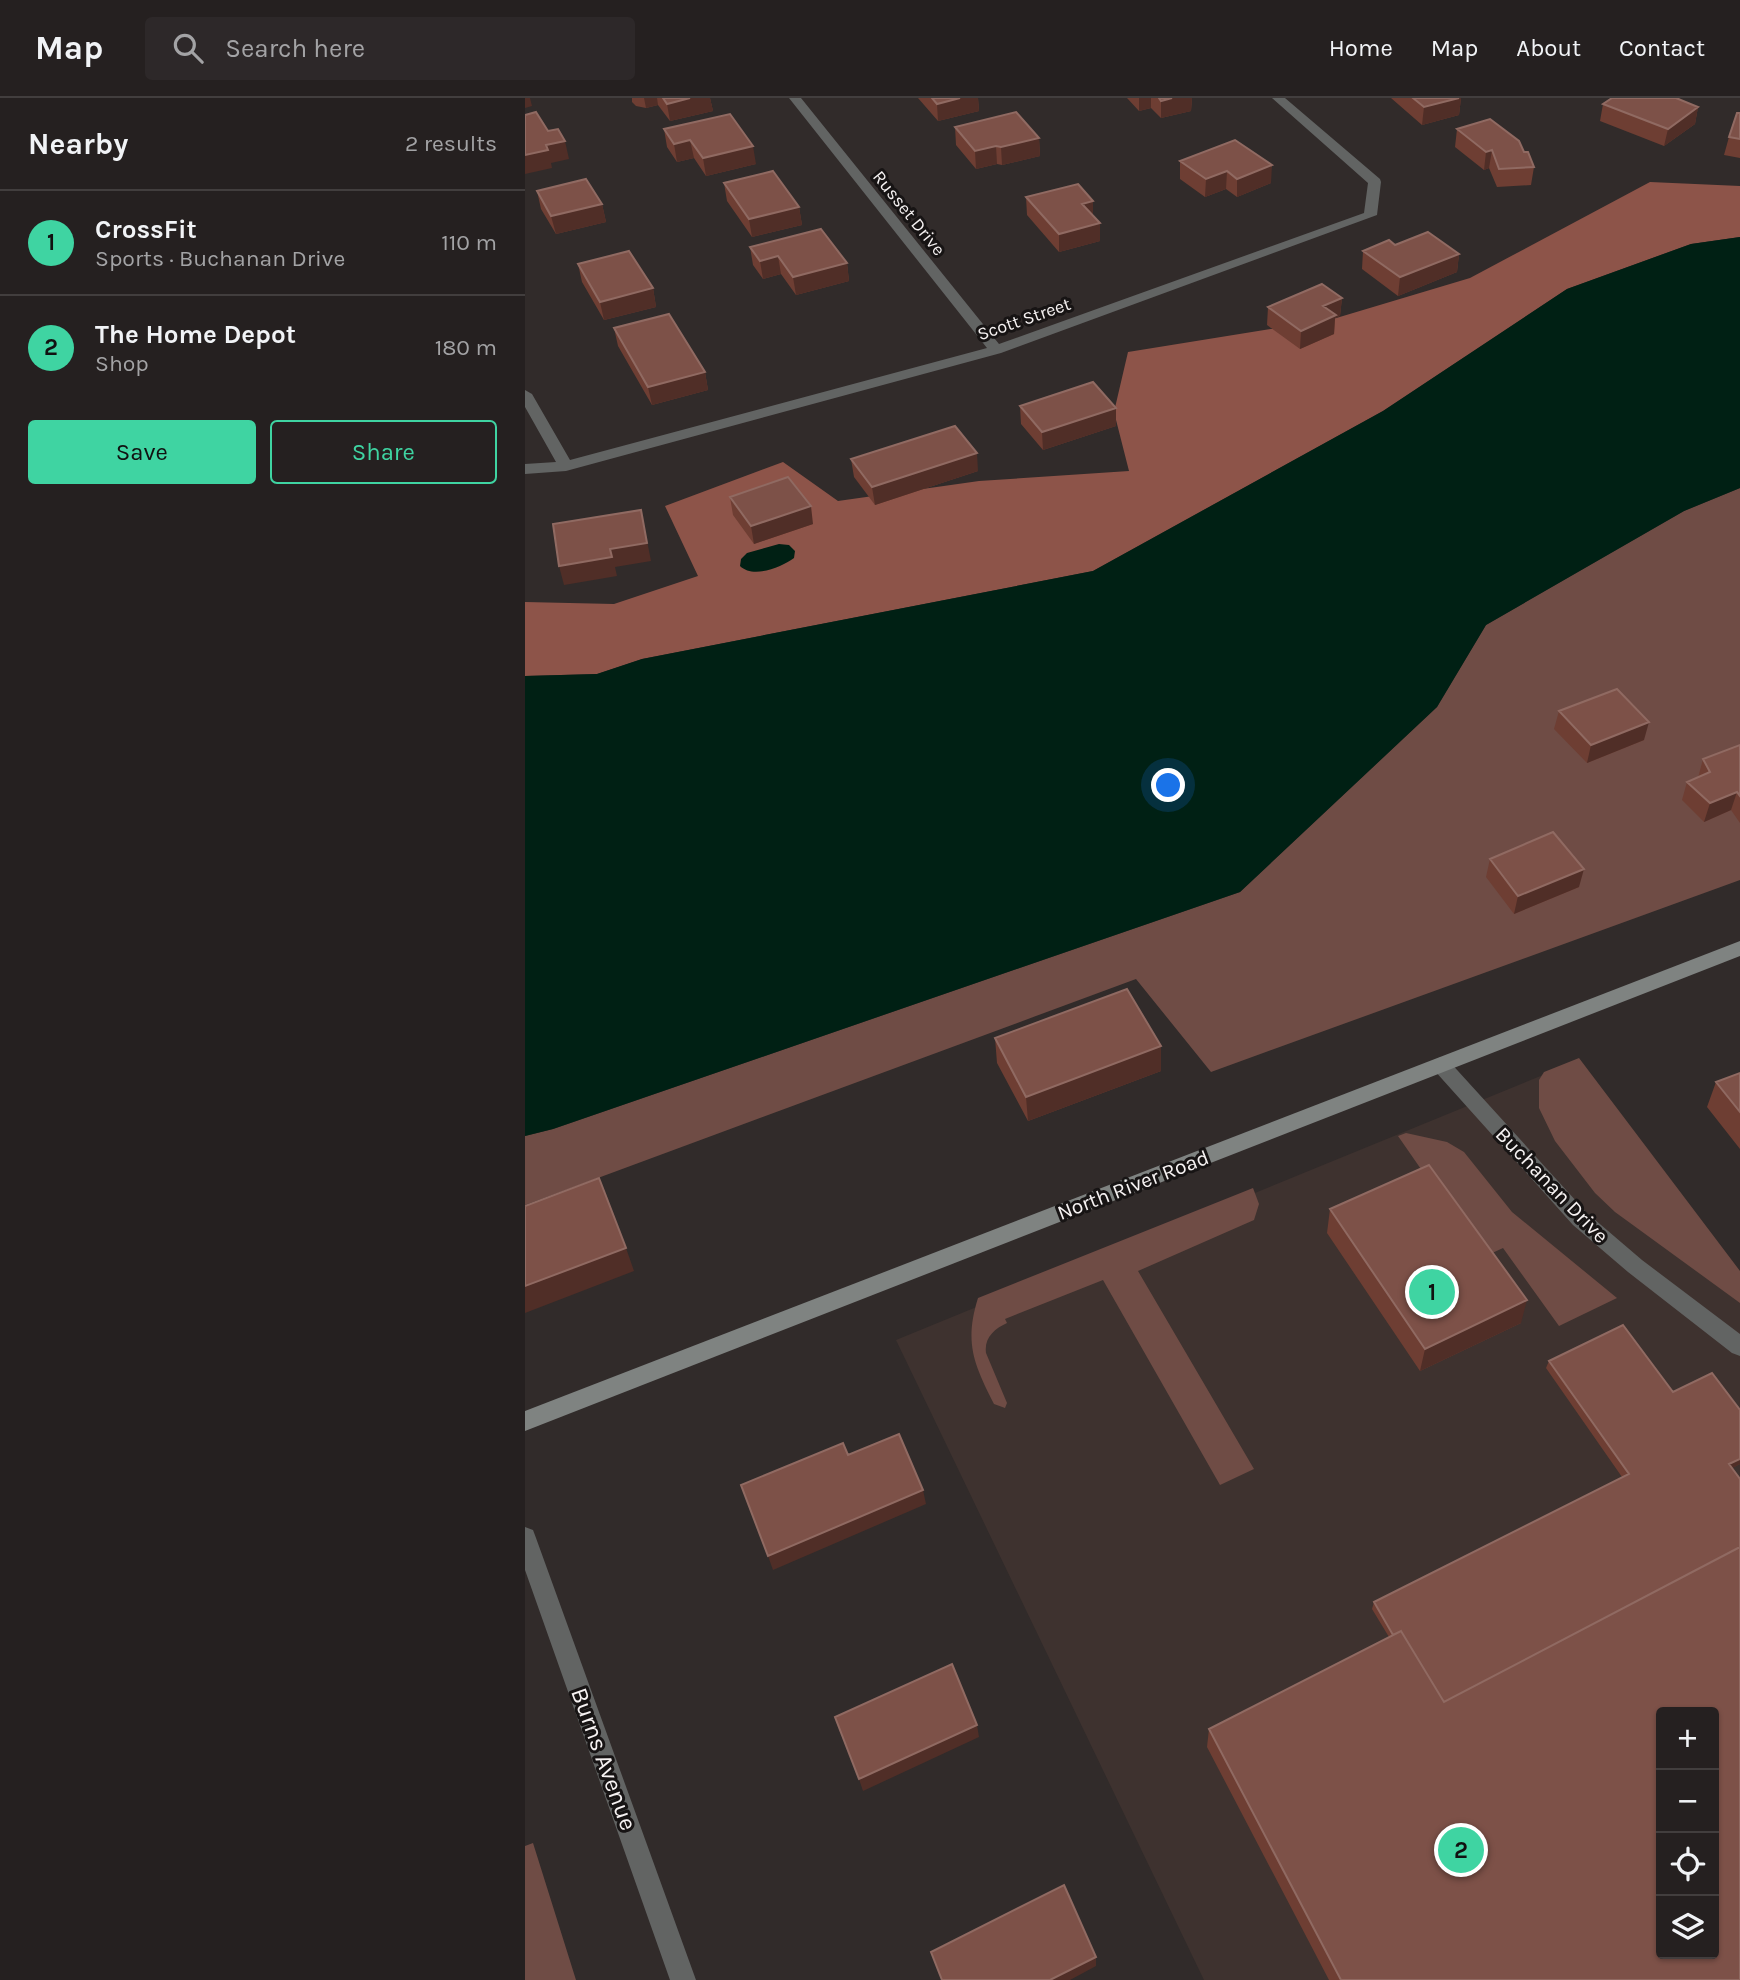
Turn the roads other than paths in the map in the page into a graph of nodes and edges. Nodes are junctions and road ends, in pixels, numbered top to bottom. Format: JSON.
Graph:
{"nodes":[{"id":1,"x":795,"y":98,"type":"edge"},
{"id":2,"x":1278,"y":98,"type":"edge"},
{"id":3,"x":996,"y":350,"type":"junction"},
{"id":4,"x":525,"y":394,"type":"edge"},
{"id":5,"x":566,"y":466,"type":"junction"},
{"id":6,"x":525,"y":469,"type":"edge"},
{"id":7,"x":1740,"y":948,"type":"edge"},
{"id":8,"x":1441,"y":1065,"type":"junction"},
{"id":9,"x":1740,"y":1346,"type":"edge"},
{"id":10,"x":525,"y":1422,"type":"edge"},
{"id":11,"x":525,"y":1538,"type":"edge"},
{"id":12,"x":683,"y":1980,"type":"edge"}],
"edges":[{"from":1,"to":3,"type":"street","name":"Russet Drive"},
{"from":2,"to":3,"type":"street","name":"Scott Street"},
{"from":3,"to":5,"type":"street","name":"Scott Street"},
{"from":4,"to":5,"type":"street"},
{"from":5,"to":6,"type":"street","name":"Scott Street"},
{"from":7,"to":8,"type":"main road","name":"North River Road"},
{"from":8,"to":9,"type":"street","name":"Buchanan Drive"},
{"from":8,"to":10,"type":"main road","name":"North River Road"},
{"from":11,"to":12,"type":"street","name":"Burns Avenue"}]}
